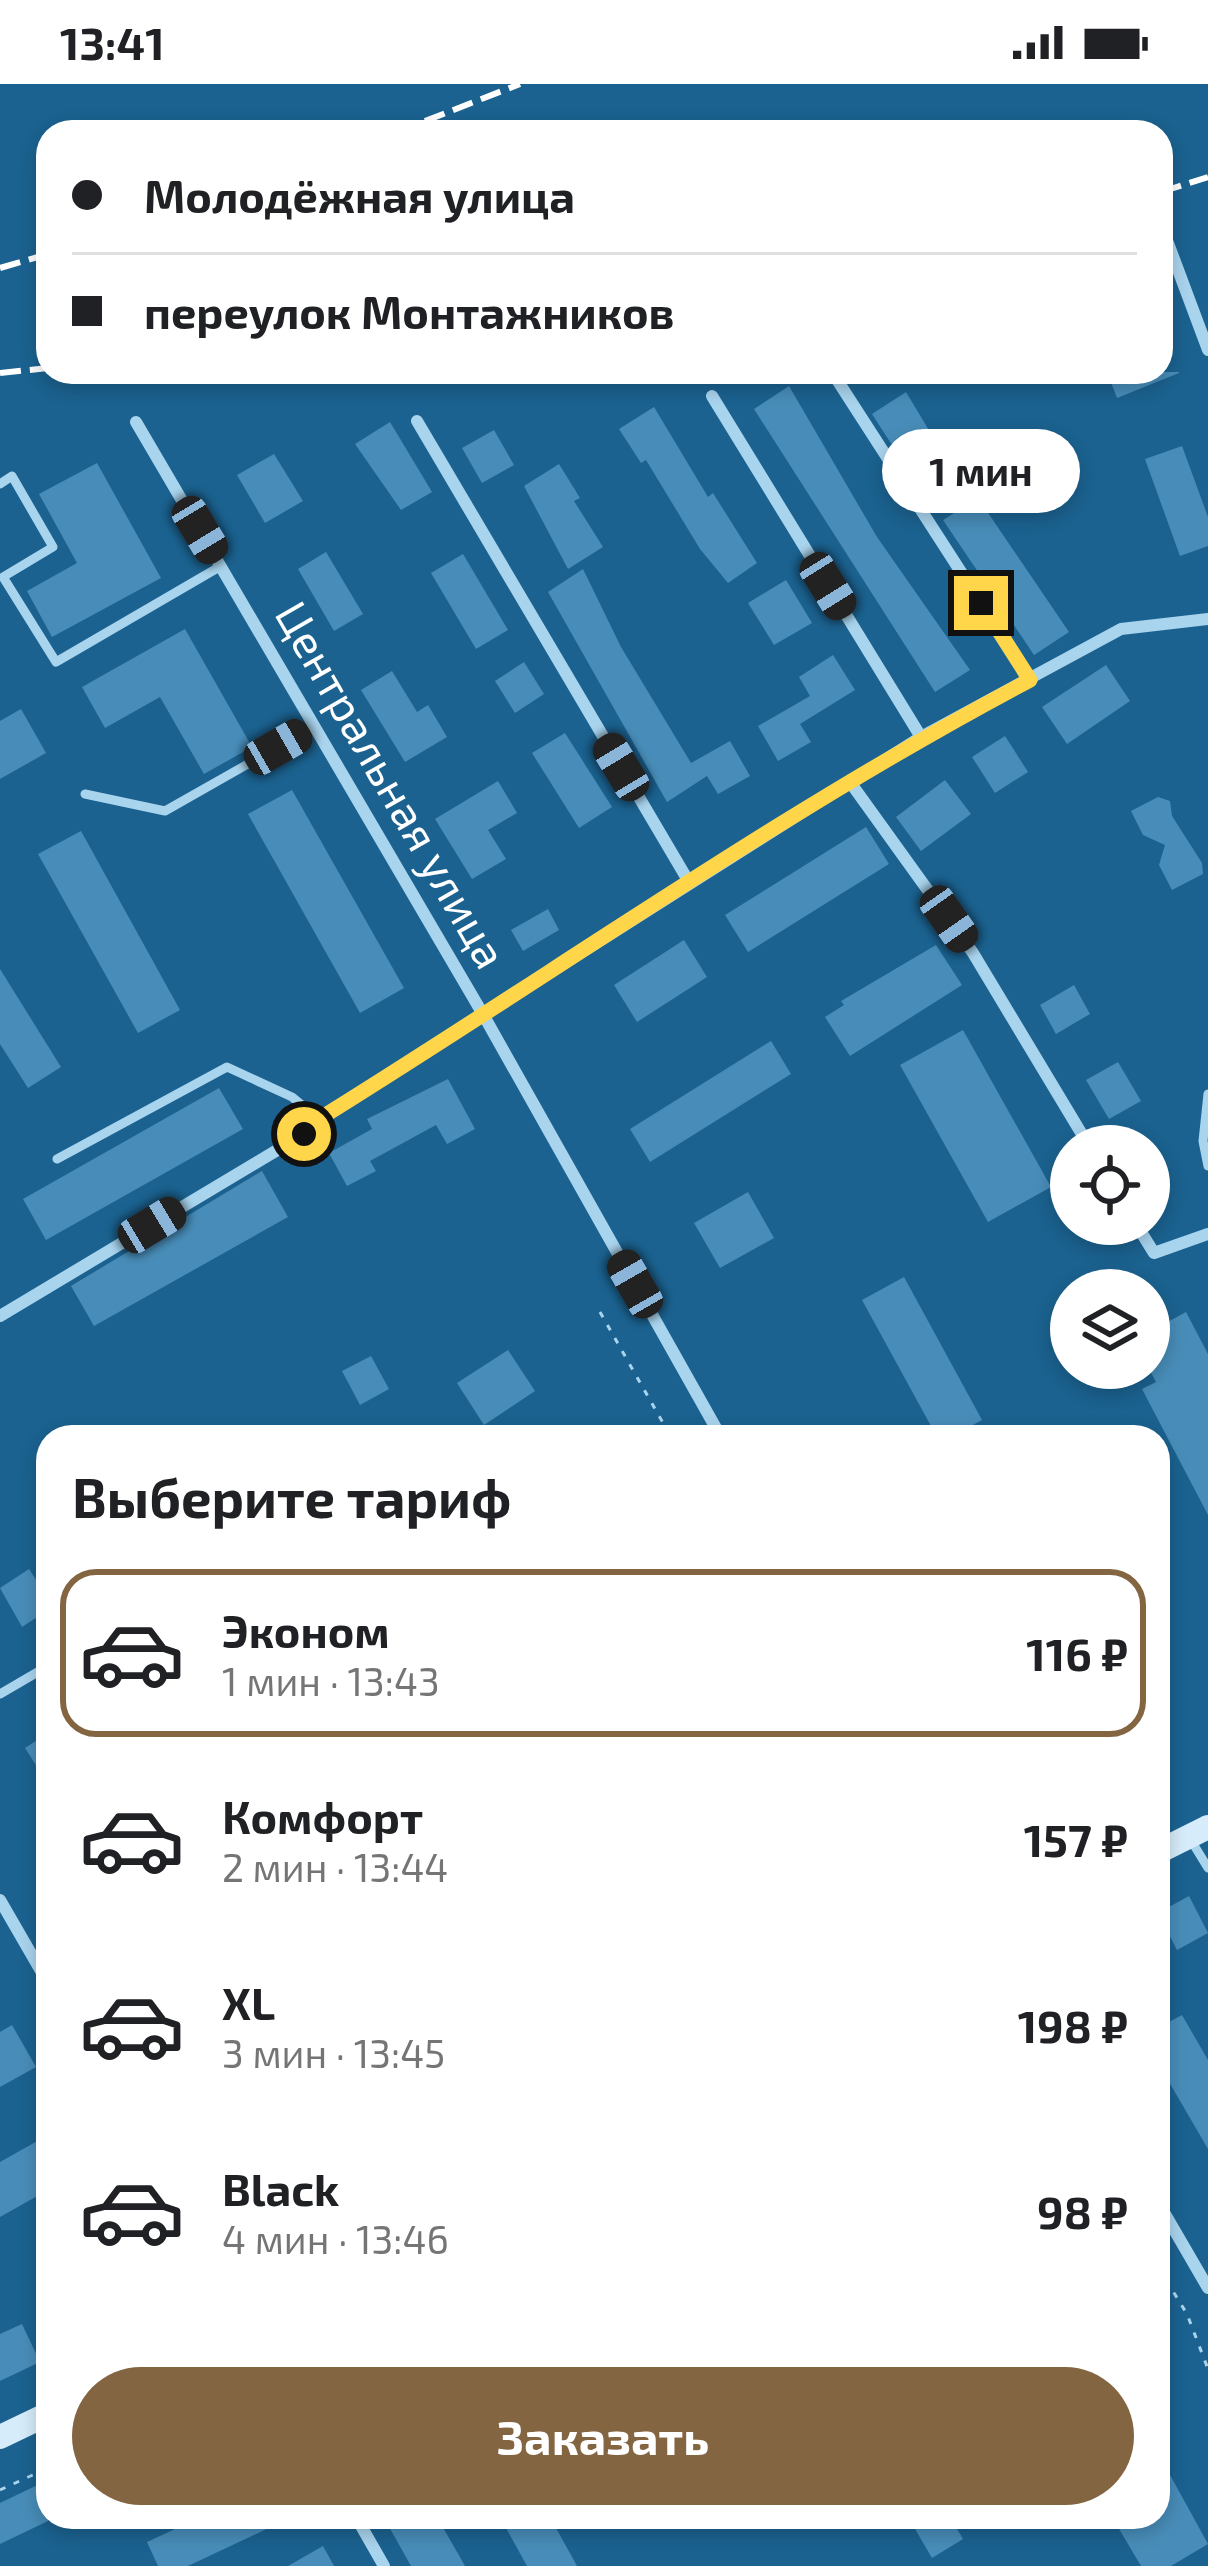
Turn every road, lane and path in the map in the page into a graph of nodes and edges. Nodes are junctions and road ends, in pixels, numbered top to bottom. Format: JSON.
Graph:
{"nodes":[{"id":1,"x":1173,"y":256,"type":"edge"},
{"id":2,"x":1208,"y":350,"type":"edge"},
{"id":3,"x":840,"y":384,"type":"edge"},
{"id":4,"x":712,"y":396,"type":"dead end"},
{"id":5,"x":417,"y":421,"type":"dead end"},
{"id":6,"x":136,"y":422,"type":"dead end"},
{"id":7,"x":0,"y":484,"type":"edge"},
{"id":8,"x":221,"y":566,"type":"junction"},
{"id":9,"x":1208,"y":619,"type":"edge"},
{"id":10,"x":1030,"y":680,"type":"junction"},
{"id":11,"x":315,"y":726,"type":"junction"},
{"id":12,"x":921,"y":737,"type":"junction"},
{"id":13,"x":850,"y":782,"type":"junction"},
{"id":14,"x":85,"y":794,"type":"dead end"},
{"id":15,"x":689,"y":882,"type":"junction"},
{"id":16,"x":484,"y":1016,"type":"junction"},
{"id":17,"x":1208,"y":1094,"type":"edge"},
{"id":18,"x":319,"y":1119,"type":"junction"},
{"id":19,"x":1076,"y":1125,"type":"edge"},
{"id":20,"x":57,"y":1160,"type":"dead end"},
{"id":21,"x":1208,"y":1166,"type":"edge"},
{"id":22,"x":1208,"y":1234,"type":"edge"},
{"id":23,"x":1149,"y":1245,"type":"edge"},
{"id":24,"x":600,"y":1312,"type":"dead end"},
{"id":25,"x":0,"y":1316,"type":"edge"},
{"id":26,"x":664,"y":1425,"type":"edge"},
{"id":27,"x":715,"y":1425,"type":"edge"},
{"id":28,"x":36,"y":1673,"type":"edge"},
{"id":29,"x":0,"y":1694,"type":"edge"},
{"id":30,"x":1199,"y":1832,"type":"edge"},
{"id":31,"x":1170,"y":1846,"type":"edge"},
{"id":32,"x":1208,"y":1868,"type":"edge"},
{"id":33,"x":0,"y":1900,"type":"edge"},
{"id":34,"x":36,"y":1962,"type":"edge"},
{"id":35,"x":1170,"y":2223,"type":"edge"},
{"id":36,"x":1170,"y":2286,"type":"edge"},
{"id":37,"x":1208,"y":2288,"type":"edge"},
{"id":38,"x":1208,"y":2368,"type":"edge"},
{"id":39,"x":36,"y":2420,"type":"edge"},
{"id":40,"x":0,"y":2437,"type":"edge"},
{"id":41,"x":36,"y":2474,"type":"edge"},
{"id":42,"x":0,"y":2490,"type":"edge"},
{"id":43,"x":363,"y":2529,"type":"edge"},
{"id":44,"x":384,"y":2566,"type":"edge"}],
"edges":[{"from":1,"to":2,"type":"street"},
{"from":3,"to":10,"type":"street"},
{"from":4,"to":12,"type":"street"},
{"from":5,"to":15,"type":"street"},
{"from":6,"to":8,"type":"street","name":"Центральная улица"},
{"from":7,"to":8,"type":"lane"},
{"from":8,"to":11,"type":"street","name":"Центральная улица"},
{"from":9,"to":10,"type":"street"},
{"from":10,"to":12,"type":"street"},
{"from":11,"to":14,"type":"lane"},
{"from":11,"to":16,"type":"street","name":"Центральная улица"},
{"from":12,"to":13,"type":"street"},
{"from":13,"to":15,"type":"street"},
{"from":13,"to":19,"type":"street"},
{"from":15,"to":16,"type":"street"},
{"from":16,"to":18,"type":"street"},
{"from":16,"to":27,"type":"street","name":"Центральная улица"},
{"from":17,"to":21,"type":"lane"},
{"from":18,"to":20,"type":"lane"},
{"from":18,"to":25,"type":"street"},
{"from":22,"to":23,"type":"street"},
{"from":24,"to":26,"type":"path"},
{"from":28,"to":29,"type":"lane"},
{"from":30,"to":31,"type":"street"},
{"from":30,"to":32,"type":"lane"},
{"from":33,"to":34,"type":"street"},
{"from":35,"to":37,"type":"street"},
{"from":36,"to":38,"type":"path"},
{"from":39,"to":40,"type":"street"},
{"from":41,"to":42,"type":"path"},
{"from":43,"to":44,"type":"street"}]}
